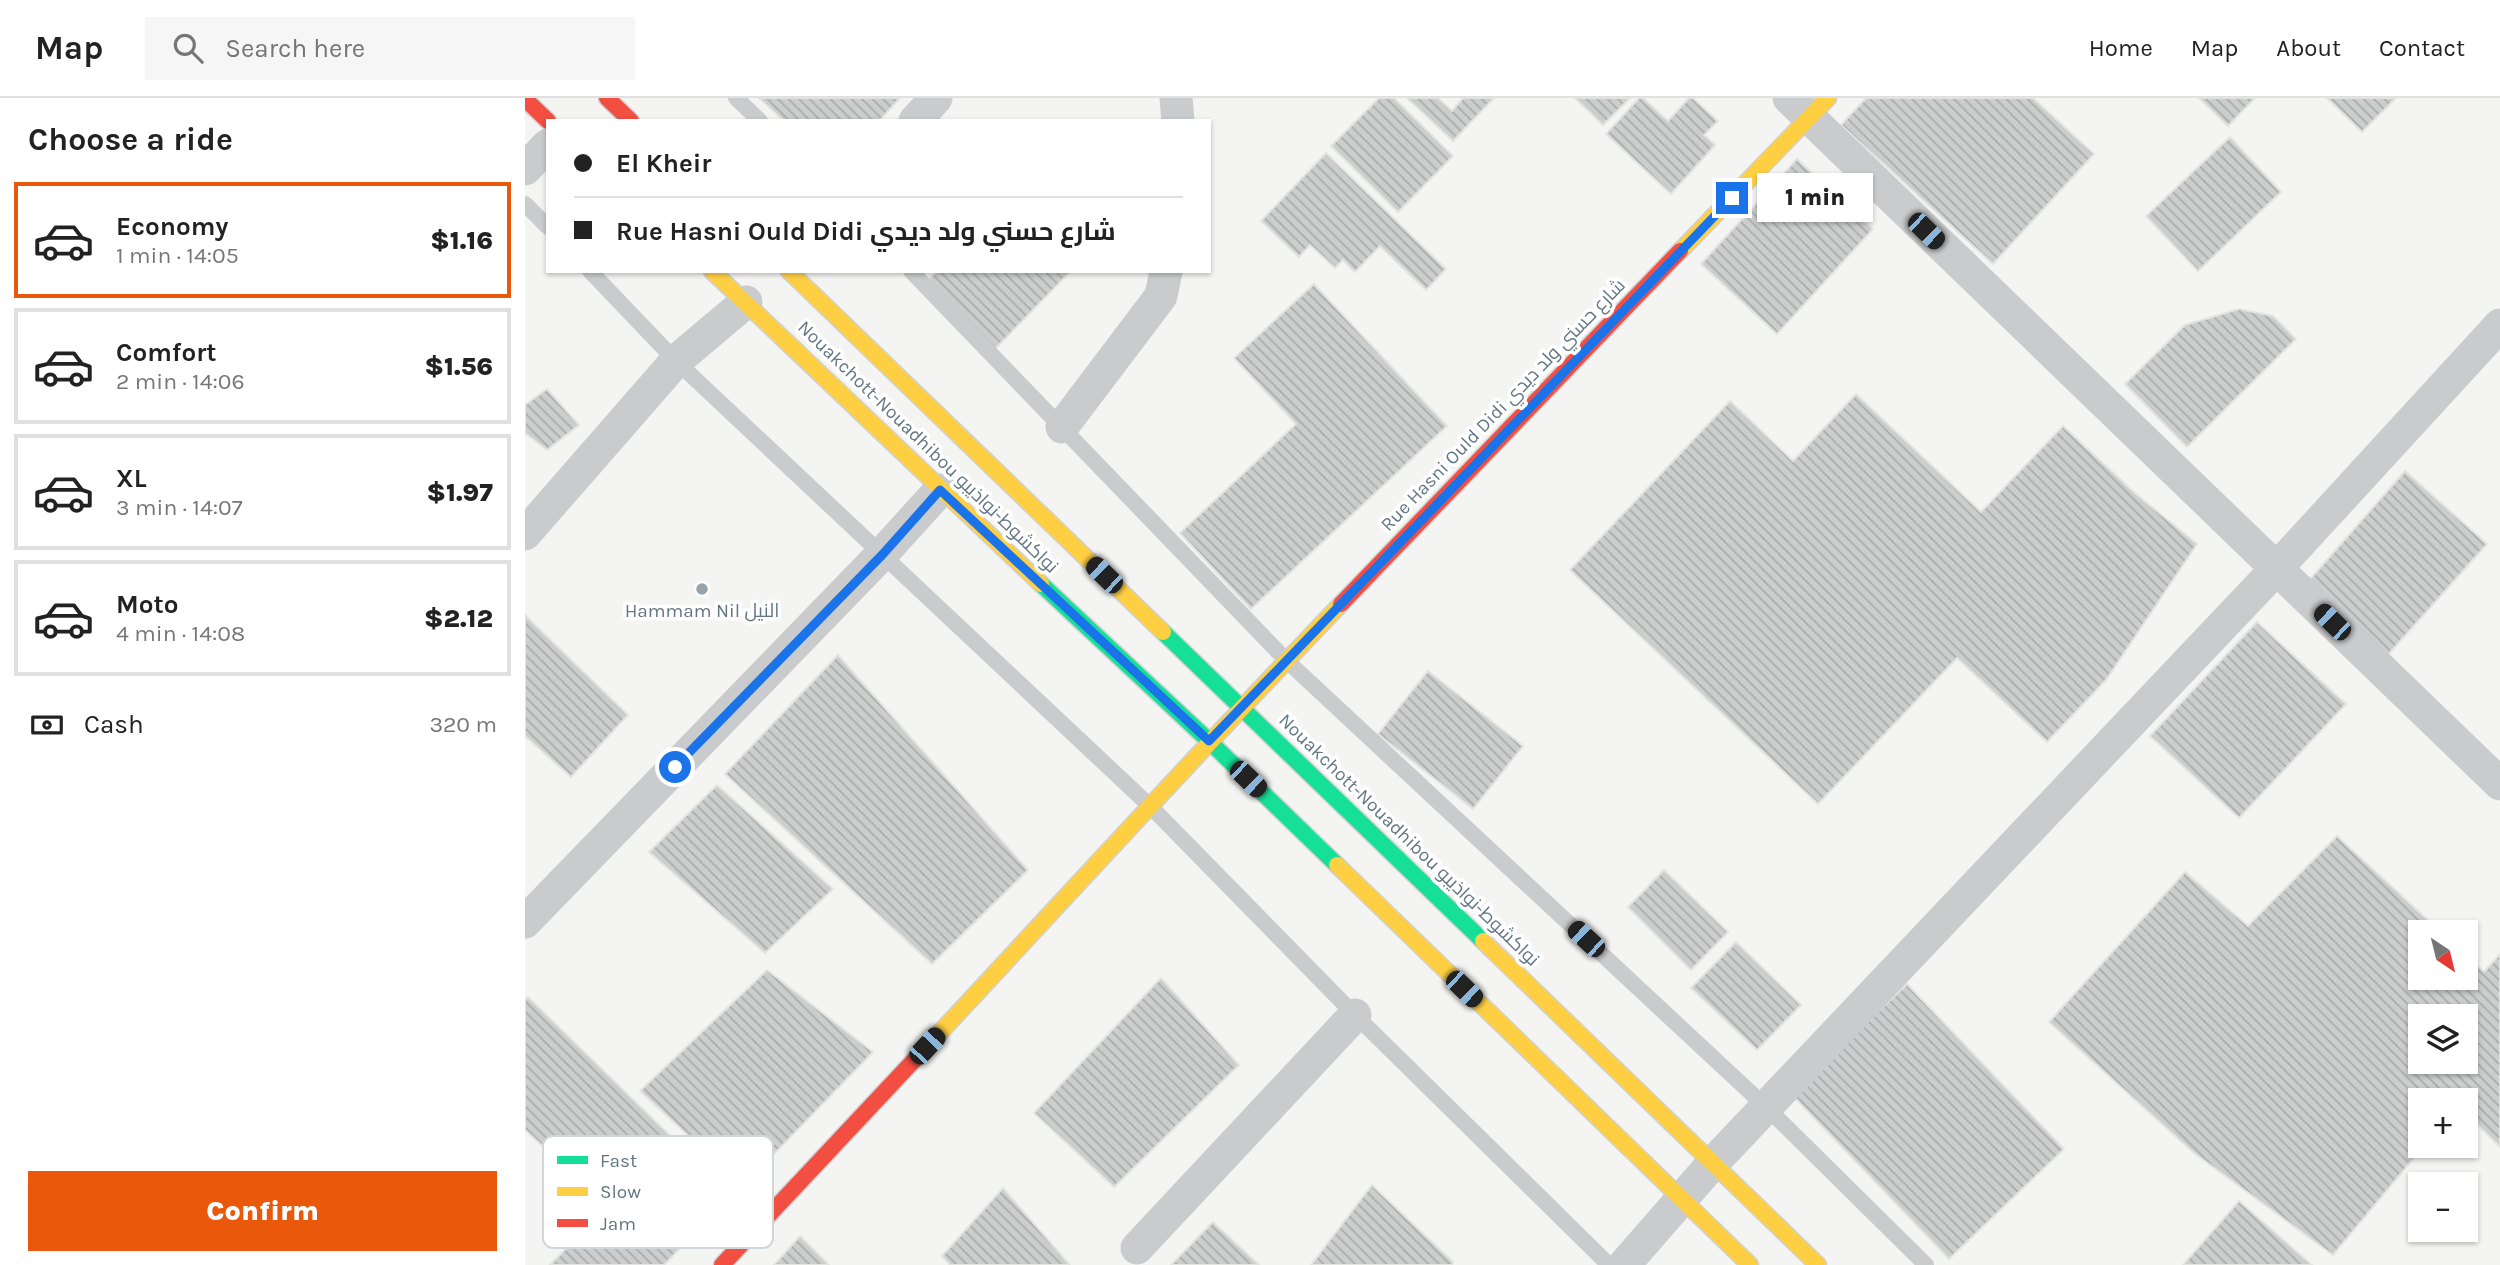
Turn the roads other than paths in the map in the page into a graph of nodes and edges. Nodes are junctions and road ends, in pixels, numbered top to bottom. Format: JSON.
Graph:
{"nodes":[{"id":1,"x":607,"y":98,"type":"edge"},
{"id":2,"x":736,"y":98,"type":"edge"},
{"id":3,"x":936,"y":98,"type":"edge"},
{"id":4,"x":1177,"y":98,"type":"edge"},
{"id":5,"x":525,"y":99,"type":"edge"},
{"id":6,"x":1809,"y":105,"type":"edge"},
{"id":7,"x":546,"y":119,"type":"edge"},
{"id":8,"x":629,"y":119,"type":"edge"},
{"id":9,"x":758,"y":119,"type":"edge"},
{"id":10,"x":917,"y":119,"type":"edge"},
{"id":11,"x":1178,"y":119,"type":"edge"},
{"id":12,"x":546,"y":147,"type":"edge"},
{"id":13,"x":525,"y":169,"type":"edge"},
{"id":14,"x":525,"y":204,"type":"edge"},
{"id":15,"x":546,"y":225,"type":"edge"},
{"id":16,"x":592,"y":273,"type":"edge"},
{"id":17,"x":714,"y":273,"type":"edge"},
{"id":18,"x":791,"y":273,"type":"edge"},
{"id":19,"x":913,"y":273,"type":"edge"},
{"id":20,"x":1166,"y":273,"type":"edge"},
{"id":21,"x":746,"y":302,"type":"junction"},
{"id":22,"x":2500,"y":324,"type":"edge"},
{"id":23,"x":676,"y":361,"type":"junction"},
{"id":24,"x":1062,"y":427,"type":"junction"},
{"id":25,"x":940,"y":490,"type":"junction"},
{"id":26,"x":525,"y":534,"type":"edge"},
{"id":27,"x":883,"y":554,"type":"junction"},
{"id":28,"x":2277,"y":568,"type":"junction"},
{"id":29,"x":1286,"y":660,"type":"junction"},
{"id":30,"x":1242,"y":708,"type":"junction"},
{"id":31,"x":1209,"y":741,"type":"junction"},
{"id":32,"x":2500,"y":784,"type":"edge"},
{"id":33,"x":1151,"y":807,"type":"junction"},
{"id":34,"x":525,"y":922,"type":"edge"},
{"id":35,"x":1355,"y":1015,"type":"junction"},
{"id":36,"x":1766,"y":1107,"type":"junction"},
{"id":37,"x":1713,"y":1163,"type":"junction"},
{"id":38,"x":1681,"y":1198,"type":"junction"},
{"id":39,"x":773,"y":1211,"type":"edge"},
{"id":40,"x":738,"y":1248,"type":"edge"},
{"id":41,"x":1137,"y":1248,"type":"dead end"},
{"id":42,"x":722,"y":1265,"type":"edge"},
{"id":43,"x":1609,"y":1265,"type":"edge"},
{"id":44,"x":1623,"y":1265,"type":"edge"},
{"id":45,"x":1750,"y":1265,"type":"edge"},
{"id":46,"x":1818,"y":1265,"type":"edge"},
{"id":47,"x":1926,"y":1265,"type":"edge"}],
"edges":[{"from":1,"to":8,"type":"main road"},
{"from":2,"to":9,"type":"lane"},
{"from":3,"to":10,"type":"street"},
{"from":4,"to":11,"type":"street"},
{"from":5,"to":7,"type":"main road"},
{"from":6,"to":28,"type":"street"},
{"from":6,"to":29,"type":"main road","name":"Rue Hasni Ould Didi شارع حسني ولد ديدي"},
{"from":12,"to":13,"type":"street"},
{"from":14,"to":15,"type":"lane"},
{"from":16,"to":23,"type":"lane"},
{"from":17,"to":21,"type":"main road","name":"Nouakchott-Nouadhibou نواكشوط-نواذيبو"},
{"from":18,"to":30,"type":"main road","name":"Nouakchott-Nouadhibou نواكشوط-نواذيبو"},
{"from":19,"to":24,"type":"lane"},
{"from":20,"to":24,"type":"street"},
{"from":21,"to":23,"type":"street"},
{"from":21,"to":25,"type":"main road","name":"Nouakchott-Nouadhibou نواكشوط-نواذيبو"},
{"from":22,"to":28,"type":"street"},
{"from":23,"to":26,"type":"street"},
{"from":23,"to":27,"type":"lane"},
{"from":24,"to":29,"type":"lane"},
{"from":25,"to":27,"type":"street"},
{"from":25,"to":31,"type":"main road","name":"Nouakchott-Nouadhibou نواكشوط-نواذيبو"},
{"from":27,"to":33,"type":"lane"},
{"from":27,"to":34,"type":"street"},
{"from":28,"to":32,"type":"street"},
{"from":28,"to":36,"type":"street"},
{"from":29,"to":30,"type":"main road","name":"Rue Hasni Ould Didi شارع حسني ولد ديدي"},
{"from":29,"to":36,"type":"lane"},
{"from":30,"to":31,"type":"main road","name":"Rue Hasni Ould Didi شارع حسني ولد ديدي"},
{"from":30,"to":37,"type":"main road","name":"Nouakchott-Nouadhibou نواكشوط-نواذيبو"},
{"from":31,"to":33,"type":"main road","name":"Rue Hasni Ould Didi شارع حسني ولد ديدي"},
{"from":31,"to":38,"type":"main road","name":"Nouakchott-Nouadhibou نواكشوط-نواذيبو"},
{"from":33,"to":35,"type":"lane"},
{"from":33,"to":39,"type":"main road","name":"Rue Hasni Ould Didi شارع حسني ولد ديدي"},
{"from":35,"to":41,"type":"street"},
{"from":35,"to":43,"type":"lane"},
{"from":36,"to":37,"type":"street"},
{"from":36,"to":47,"type":"lane"},
{"from":37,"to":38,"type":"street"},
{"from":37,"to":46,"type":"main road","name":"Nouakchott-Nouadhibou نواكشوط-نواذيبو"},
{"from":38,"to":44,"type":"street"},
{"from":38,"to":45,"type":"main road","name":"Nouakchott-Nouadhibou نواكشوط-نواذيبو"},
{"from":40,"to":42,"type":"main road","name":"Rue Hasni Ould Didi شارع حسني ولد ديدي"}]}
